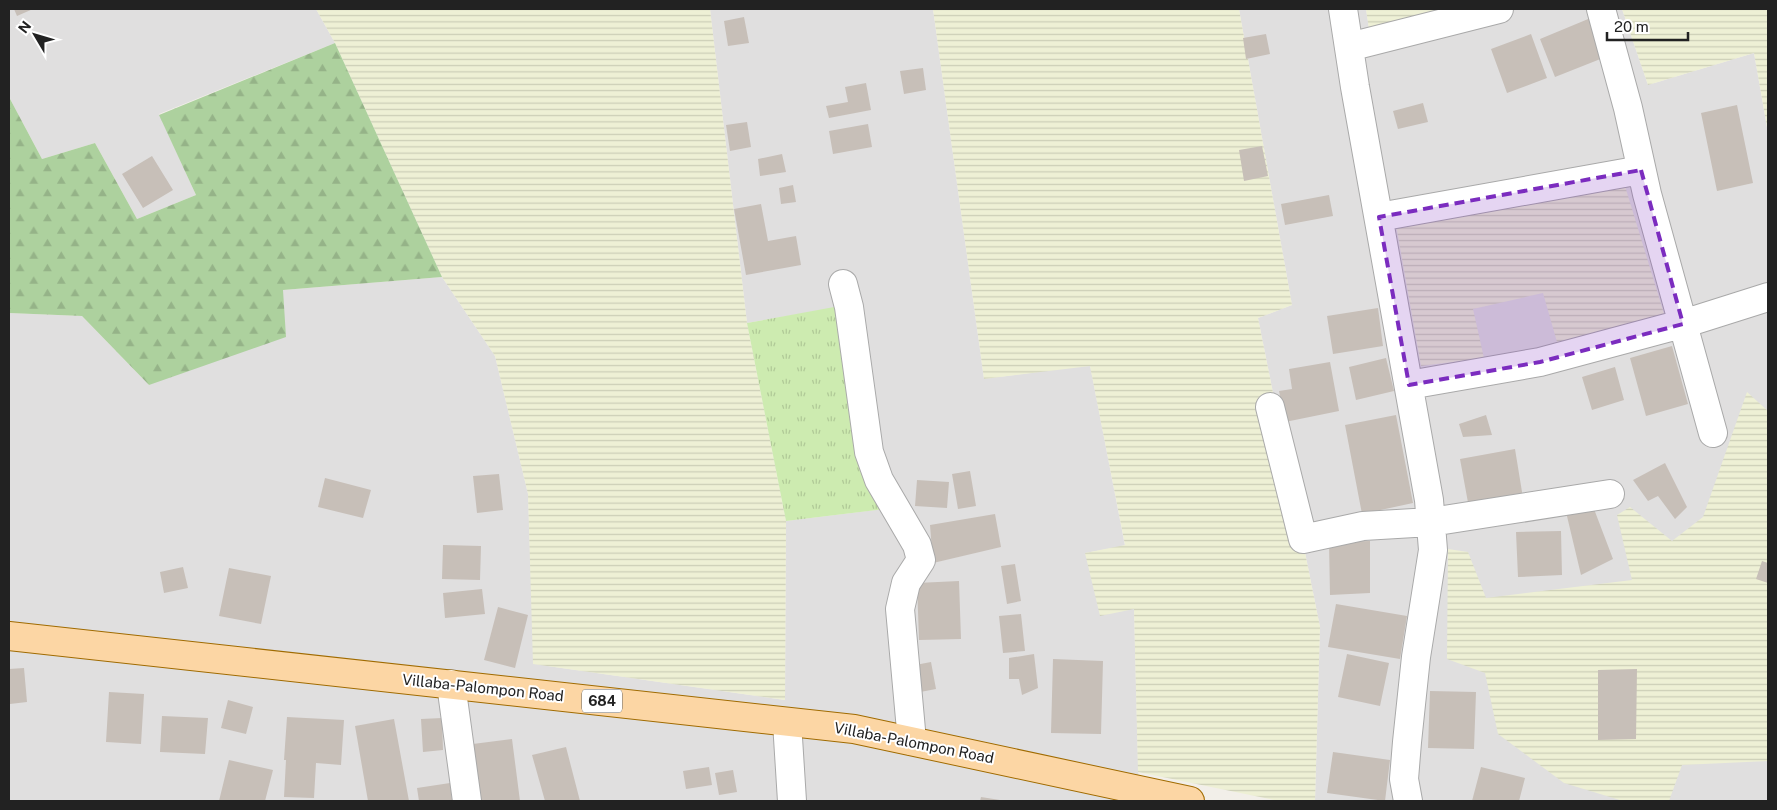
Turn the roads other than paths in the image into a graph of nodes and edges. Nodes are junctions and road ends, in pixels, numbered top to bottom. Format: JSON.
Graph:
{"nodes":[{"id":1,"x":1343,"y":9,"type":"edge"},
{"id":2,"x":1499,"y":9,"type":"edge"},
{"id":3,"x":1601,"y":9,"type":"edge"},
{"id":4,"x":1349,"y":46,"type":"junction"},
{"id":5,"x":1641,"y":170,"type":"junction"},
{"id":6,"x":1378,"y":217,"type":"junction"},
{"id":7,"x":843,"y":284,"type":"dead end"},
{"id":8,"x":1768,"y":297,"type":"edge"},
{"id":9,"x":1683,"y":324,"type":"junction"},
{"id":10,"x":1409,"y":386,"type":"junction"},
{"id":11,"x":1270,"y":407,"type":"dead end"},
{"id":12,"x":1713,"y":434,"type":"dead end"},
{"id":13,"x":1610,"y":494,"type":"dead end"},
{"id":14,"x":1431,"y":522,"type":"junction"},
{"id":15,"x":9,"y":636,"type":"edge"},
{"id":16,"x":451,"y":684,"type":"junction"},
{"id":17,"x":788,"y":722,"type":"junction"},
{"id":18,"x":912,"y":741,"type":"junction"},
{"id":19,"x":1110,"y":792,"type":"edge"},
{"id":20,"x":467,"y":801,"type":"edge"},
{"id":21,"x":792,"y":801,"type":"edge"},
{"id":22,"x":1190,"y":801,"type":"edge"},
{"id":23,"x":1408,"y":801,"type":"edge"}],
"edges":[{"from":1,"to":4,"type":"street"},
{"from":2,"to":4,"type":"street"},
{"from":3,"to":5,"type":"street"},
{"from":4,"to":6,"type":"street"},
{"from":5,"to":6,"type":"street"},
{"from":5,"to":9,"type":"street"},
{"from":6,"to":10,"type":"street"},
{"from":7,"to":18,"type":"street"},
{"from":8,"to":9,"type":"street"},
{"from":9,"to":10,"type":"street"},
{"from":9,"to":12,"type":"street"},
{"from":10,"to":14,"type":"street"},
{"from":11,"to":14,"type":"street"},
{"from":13,"to":14,"type":"street"},
{"from":14,"to":23,"type":"street"},
{"from":15,"to":16,"type":"main road","name":"Villaba-Palompon Road","number":"684"},
{"from":16,"to":17,"type":"main road","name":"Villaba-Palompon Road","number":"684"},
{"from":16,"to":20,"type":"street"},
{"from":17,"to":18,"type":"main road","name":"Villaba-Palompon Road","number":"684"},
{"from":17,"to":21,"type":"street"},
{"from":18,"to":19,"type":"main road","name":"Villaba-Palompon Road","number":"684"},
{"from":19,"to":22,"type":"main road","name":"Villaba-Palompon Road","number":"684"}]}
